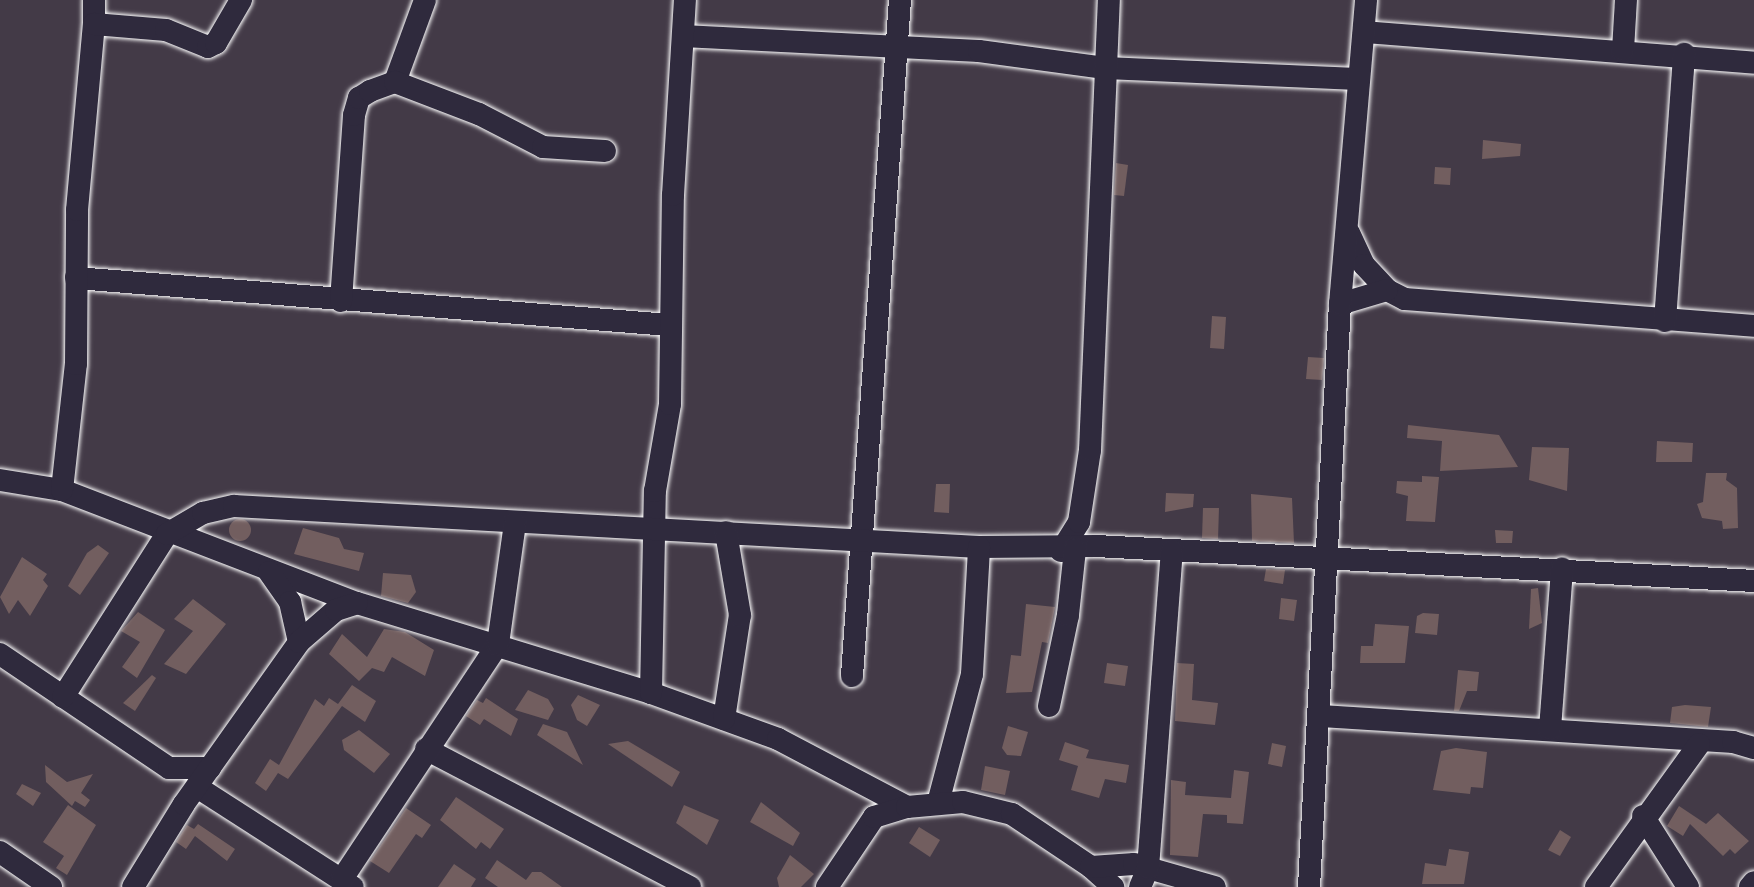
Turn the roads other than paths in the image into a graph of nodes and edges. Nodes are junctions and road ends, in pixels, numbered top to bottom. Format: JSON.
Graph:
{"nodes":[{"id":1,"x":82,"y":0,"type":"edge"},
{"id":2,"x":94,"y":0,"type":"edge"},
{"id":3,"x":241,"y":0,"type":"edge"},
{"id":4,"x":425,"y":0,"type":"edge"},
{"id":5,"x":685,"y":0,"type":"edge"},
{"id":6,"x":900,"y":0,"type":"edge"},
{"id":7,"x":1109,"y":0,"type":"edge"},
{"id":8,"x":1366,"y":0,"type":"edge"},
{"id":9,"x":1626,"y":0,"type":"edge"},
{"id":10,"x":94,"y":24,"type":"junction"},
{"id":11,"x":1364,"y":32,"type":"junction"},
{"id":12,"x":683,"y":36,"type":"junction"},
{"id":13,"x":899,"y":46,"type":"junction"},
{"id":14,"x":1623,"y":50,"type":"junction"},
{"id":15,"x":1684,"y":54,"type":"junction"},
{"id":16,"x":1754,"y":63,"type":"edge"},
{"id":17,"x":1106,"y":68,"type":"junction"},
{"id":18,"x":1358,"y":79,"type":"junction"},
{"id":19,"x":395,"y":82,"type":"junction"},
{"id":20,"x":605,"y":151,"type":"dead end"},
{"id":21,"x":1348,"y":232,"type":"junction"},
{"id":22,"x":76,"y":278,"type":"junction"},
{"id":23,"x":1387,"y":290,"type":"junction"},
{"id":24,"x":341,"y":301,"type":"junction"},
{"id":25,"x":1340,"y":304,"type":"junction"},
{"id":26,"x":1665,"y":321,"type":"junction"},
{"id":27,"x":669,"y":325,"type":"junction"},
{"id":28,"x":1754,"y":326,"type":"edge"},
{"id":29,"x":3,"y":487,"type":"edge"},
{"id":30,"x":62,"y":490,"type":"junction"},
{"id":31,"x":515,"y":523,"type":"junction"},
{"id":32,"x":654,"y":529,"type":"junction"},
{"id":33,"x":726,"y":532,"type":"junction"},
{"id":34,"x":167,"y":534,"type":"junction"},
{"id":35,"x":859,"y":538,"type":"junction"},
{"id":36,"x":979,"y":547,"type":"junction"},
{"id":37,"x":1077,"y":549,"type":"junction"},
{"id":38,"x":1172,"y":552,"type":"junction"},
{"id":39,"x":1329,"y":559,"type":"junction"},
{"id":40,"x":1562,"y":568,"type":"junction"},
{"id":41,"x":269,"y":572,"type":"junction"},
{"id":42,"x":1754,"y":581,"type":"edge"},
{"id":43,"x":357,"y":603,"type":"junction"},
{"id":44,"x":299,"y":642,"type":"junction"},
{"id":45,"x":498,"y":644,"type":"junction"},
{"id":46,"x":0,"y":654,"type":"edge"},
{"id":47,"x":852,"y":676,"type":"dead end"},
{"id":48,"x":651,"y":693,"type":"junction"},
{"id":49,"x":63,"y":697,"type":"junction"},
{"id":50,"x":1049,"y":706,"type":"dead end"},
{"id":51,"x":1321,"y":716,"type":"junction"},
{"id":52,"x":724,"y":719,"type":"junction"},
{"id":53,"x":1550,"y":729,"type":"junction"},
{"id":54,"x":1699,"y":744,"type":"junction"},
{"id":55,"x":1754,"y":748,"type":"edge"},
{"id":56,"x":426,"y":749,"type":"junction"},
{"id":57,"x":169,"y":768,"type":"junction"},
{"id":58,"x":210,"y":768,"type":"junction"},
{"id":59,"x":868,"y":787,"type":"junction"},
{"id":60,"x":190,"y":796,"type":"junction"},
{"id":61,"x":938,"y":803,"type":"junction"},
{"id":62,"x":907,"y":807,"type":"junction"},
{"id":63,"x":1642,"y":816,"type":"junction"},
{"id":64,"x":874,"y":817,"type":"junction"},
{"id":65,"x":0,"y":852,"type":"edge"},
{"id":66,"x":1091,"y":867,"type":"junction"},
{"id":67,"x":1144,"y":877,"type":"edge"},
{"id":68,"x":1754,"y":882,"type":"edge"},
{"id":69,"x":347,"y":883,"type":"edge"},
{"id":70,"x":51,"y":887,"type":"edge"},
{"id":71,"x":133,"y":887,"type":"edge"},
{"id":72,"x":690,"y":887,"type":"edge"},
{"id":73,"x":828,"y":887,"type":"edge"},
{"id":74,"x":1113,"y":887,"type":"edge"},
{"id":75,"x":1215,"y":887,"type":"edge"},
{"id":76,"x":1309,"y":887,"type":"edge"},
{"id":77,"x":1596,"y":887,"type":"edge"},
{"id":78,"x":1688,"y":887,"type":"edge"},
{"id":79,"x":1750,"y":887,"type":"edge"}],
"edges":[{"from":1,"to":2,"type":"street"},
{"from":2,"to":10,"type":"street"},
{"from":3,"to":10,"type":"street"},
{"from":4,"to":19,"type":"street"},
{"from":5,"to":12,"type":"street"},
{"from":6,"to":13,"type":"street"},
{"from":7,"to":17,"type":"street"},
{"from":8,"to":11,"type":"street"},
{"from":9,"to":14,"type":"street"},
{"from":10,"to":22,"type":"street"},
{"from":11,"to":14,"type":"street"},
{"from":11,"to":18,"type":"street"},
{"from":12,"to":13,"type":"street"},
{"from":12,"to":27,"type":"street"},
{"from":13,"to":17,"type":"street"},
{"from":13,"to":35,"type":"street"},
{"from":14,"to":15,"type":"street"},
{"from":15,"to":16,"type":"street"},
{"from":15,"to":26,"type":"street"},
{"from":17,"to":18,"type":"street"},
{"from":17,"to":37,"type":"street"},
{"from":18,"to":21,"type":"street"},
{"from":19,"to":20,"type":"street"},
{"from":19,"to":24,"type":"street"},
{"from":21,"to":23,"type":"street"},
{"from":21,"to":25,"type":"street"},
{"from":22,"to":24,"type":"street"},
{"from":22,"to":30,"type":"street"},
{"from":23,"to":25,"type":"street"},
{"from":23,"to":26,"type":"street"},
{"from":24,"to":27,"type":"street"},
{"from":25,"to":39,"type":"street"},
{"from":26,"to":28,"type":"street"},
{"from":27,"to":32,"type":"street"},
{"from":29,"to":30,"type":"street"},
{"from":30,"to":34,"type":"street"},
{"from":31,"to":32,"type":"street"},
{"from":31,"to":34,"type":"street"},
{"from":31,"to":45,"type":"street"},
{"from":32,"to":33,"type":"street"},
{"from":32,"to":48,"type":"street"},
{"from":33,"to":35,"type":"street"},
{"from":33,"to":52,"type":"street"},
{"from":34,"to":41,"type":"street"},
{"from":34,"to":49,"type":"street"},
{"from":35,"to":36,"type":"street"},
{"from":35,"to":47,"type":"street"},
{"from":36,"to":37,"type":"street"},
{"from":36,"to":61,"type":"street"},
{"from":37,"to":38,"type":"street"},
{"from":37,"to":50,"type":"street"},
{"from":38,"to":39,"type":"street"},
{"from":38,"to":67,"type":"street"},
{"from":39,"to":40,"type":"street"},
{"from":39,"to":51,"type":"street"},
{"from":40,"to":42,"type":"street"},
{"from":40,"to":53,"type":"street"},
{"from":41,"to":43,"type":"street"},
{"from":41,"to":44,"type":"street"},
{"from":43,"to":44,"type":"street"},
{"from":43,"to":45,"type":"street"},
{"from":44,"to":58,"type":"street"},
{"from":45,"to":48,"type":"street"},
{"from":45,"to":56,"type":"street"},
{"from":46,"to":49,"type":"street"},
{"from":48,"to":52,"type":"street"},
{"from":49,"to":57,"type":"street"},
{"from":51,"to":53,"type":"street"},
{"from":51,"to":76,"type":"street"},
{"from":52,"to":59,"type":"street"},
{"from":53,"to":54,"type":"street"},
{"from":54,"to":55,"type":"street"},
{"from":54,"to":63,"type":"street"},
{"from":56,"to":69,"type":"street"},
{"from":56,"to":72,"type":"street"},
{"from":57,"to":58,"type":"street"},
{"from":57,"to":60,"type":"street"},
{"from":58,"to":60,"type":"street"},
{"from":59,"to":62,"type":"street"},
{"from":59,"to":64,"type":"street"},
{"from":60,"to":69,"type":"street"},
{"from":60,"to":71,"type":"street"},
{"from":61,"to":62,"type":"street"},
{"from":61,"to":66,"type":"street"},
{"from":62,"to":64,"type":"street"},
{"from":63,"to":77,"type":"street"},
{"from":63,"to":78,"type":"street"},
{"from":64,"to":73,"type":"street"},
{"from":65,"to":70,"type":"street"},
{"from":66,"to":67,"type":"street"},
{"from":66,"to":74,"type":"street"},
{"from":67,"to":75,"type":"street"},
{"from":68,"to":79,"type":"street"}]}
